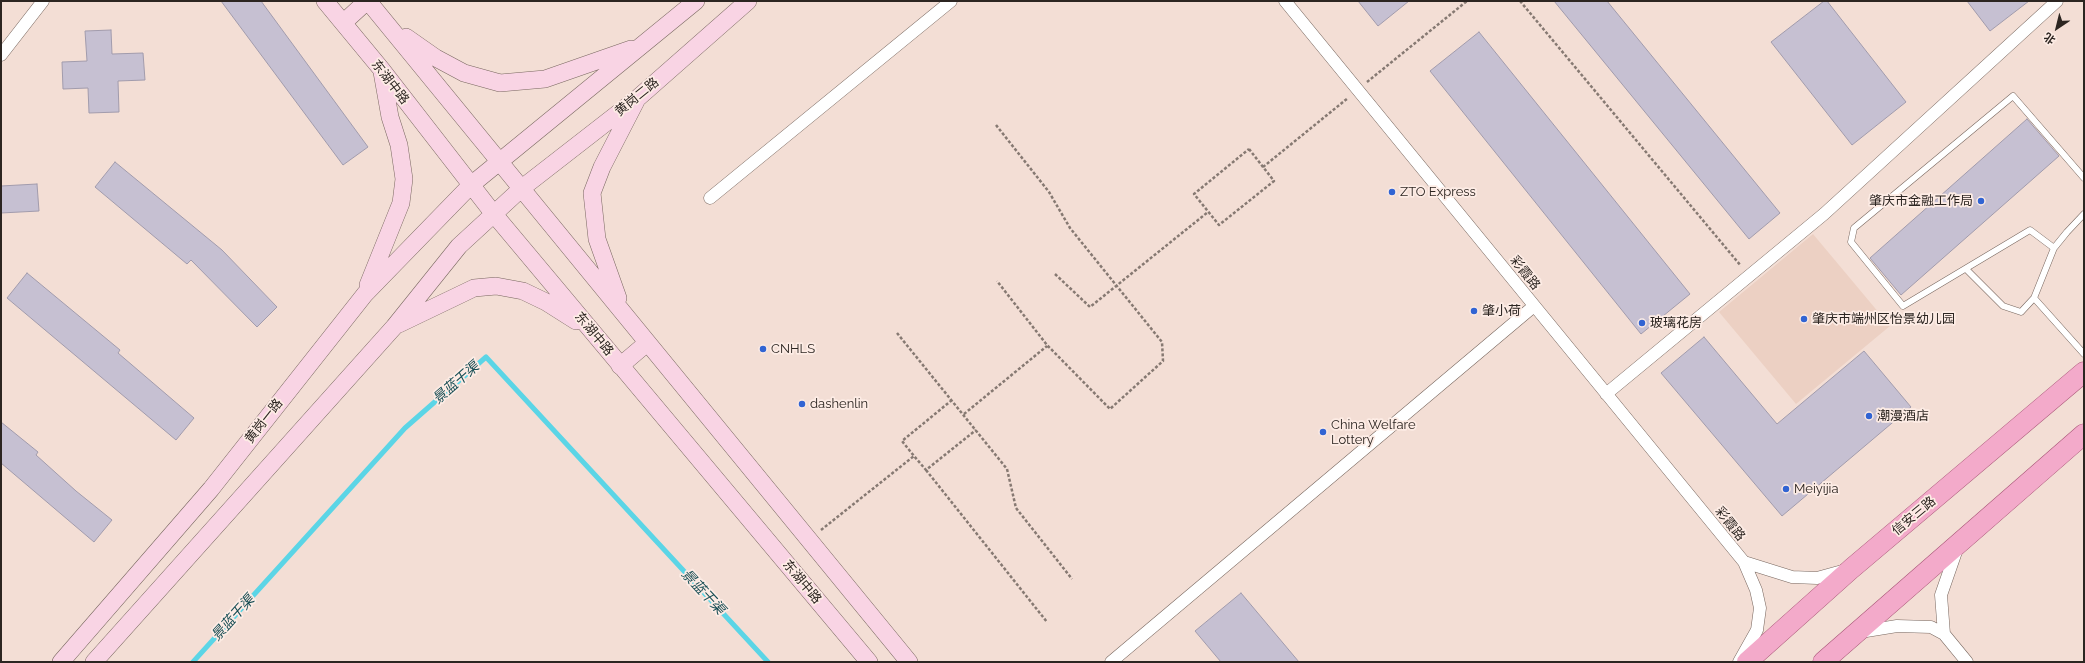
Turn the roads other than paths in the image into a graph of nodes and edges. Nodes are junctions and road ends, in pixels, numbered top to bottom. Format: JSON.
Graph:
{"nodes":[{"id":1,"x":43,"y":1,"type":"edge"},
{"id":2,"x":325,"y":1,"type":"edge"},
{"id":3,"x":367,"y":1,"type":"edge"},
{"id":4,"x":696,"y":1,"type":"edge"},
{"id":5,"x":748,"y":1,"type":"edge"},
{"id":6,"x":951,"y":1,"type":"edge"},
{"id":7,"x":1285,"y":1,"type":"edge"},
{"id":8,"x":2057,"y":1,"type":"edge"},
{"id":9,"x":343,"y":23,"type":"junction"},
{"id":10,"x":388,"y":24,"type":"junction"},
{"id":11,"x":644,"y":44,"type":"junction"},
{"id":12,"x":1,"y":55,"type":"edge"},
{"id":13,"x":382,"y":70,"type":"junction"},
{"id":14,"x":639,"y":96,"type":"junction"},
{"id":15,"x":500,"y":161,"type":"junction"},
{"id":16,"x":2084,"y":178,"type":"edge"},
{"id":17,"x":471,"y":185,"type":"junction"},
{"id":18,"x":522,"y":188,"type":"junction"},
{"id":19,"x":710,"y":198,"type":"dead end"},
{"id":20,"x":493,"y":213,"type":"junction"},
{"id":21,"x":2084,"y":214,"type":"edge"},
{"id":22,"x":2054,"y":248,"type":"junction"},
{"id":23,"x":1966,"y":269,"type":"junction"},
{"id":24,"x":364,"y":294,"type":"junction"},
{"id":25,"x":2034,"y":298,"type":"junction"},
{"id":26,"x":1534,"y":306,"type":"junction"},
{"id":27,"x":624,"y":314,"type":"junction"},
{"id":28,"x":394,"y":327,"type":"junction"},
{"id":29,"x":588,"y":328,"type":"junction"},
{"id":30,"x":647,"y":343,"type":"junction"},
{"id":31,"x":2084,"y":354,"type":"edge"},
{"id":32,"x":620,"y":366,"type":"junction"},
{"id":33,"x":2084,"y":372,"type":"edge"},
{"id":34,"x":1606,"y":394,"type":"junction"},
{"id":35,"x":2084,"y":434,"type":"edge"},
{"id":36,"x":1960,"y":541,"type":"junction"},
{"id":37,"x":1744,"y":562,"type":"junction"},
{"id":38,"x":1851,"y":569,"type":"junction"},
{"id":39,"x":1858,"y":632,"type":"junction"},
{"id":40,"x":1944,"y":634,"type":"junction"},
{"id":41,"x":60,"y":662,"type":"edge"},
{"id":42,"x":94,"y":662,"type":"edge"},
{"id":43,"x":869,"y":662,"type":"edge"},
{"id":44,"x":910,"y":662,"type":"edge"},
{"id":45,"x":1111,"y":662,"type":"edge"},
{"id":46,"x":1739,"y":662,"type":"edge"},
{"id":47,"x":1747,"y":662,"type":"edge"},
{"id":48,"x":1823,"y":662,"type":"edge"},
{"id":49,"x":1967,"y":662,"type":"edge"}],
"edges":[{"from":1,"to":12,"type":"street"},
{"from":2,"to":9,"type":"main road","name":"东湖中路"},
{"from":3,"to":9,"type":"main road"},
{"from":3,"to":10,"type":"main road"},
{"from":4,"to":11,"type":"main road"},
{"from":5,"to":14,"type":"main road","name":"黄岗二路"},
{"from":6,"to":19,"type":"street"},
{"from":7,"to":26,"type":"street","name":"彩霞路"},
{"from":8,"to":34,"type":"street"},
{"from":9,"to":13,"type":"main road","name":"东湖中路"},
{"from":10,"to":11,"type":"main road"},
{"from":10,"to":15,"type":"main road"},
{"from":11,"to":15,"type":"main road"},
{"from":13,"to":17,"type":"main road","name":"东湖中路"},
{"from":13,"to":24,"type":"main road"},
{"from":14,"to":18,"type":"main road","name":"黄岗二路"},
{"from":14,"to":27,"type":"main road"},
{"from":15,"to":17,"type":"main road","name":"黄岗一路"},
{"from":15,"to":18,"type":"main road"},
{"from":16,"to":23,"type":"lane"},
{"from":17,"to":20,"type":"main road","name":"东湖中路"},
{"from":17,"to":24,"type":"main road","name":"黄岗一路"},
{"from":18,"to":20,"type":"main road","name":"黄岗二路"},
{"from":18,"to":27,"type":"main road"},
{"from":20,"to":28,"type":"main road"},
{"from":20,"to":29,"type":"main road","name":"东湖中路"},
{"from":21,"to":22,"type":"lane"},
{"from":22,"to":23,"type":"lane"},
{"from":22,"to":25,"type":"lane"},
{"from":23,"to":25,"type":"lane"},
{"from":24,"to":41,"type":"main road","name":"黄岗一路"},
{"from":25,"to":31,"type":"lane"},
{"from":26,"to":34,"type":"street","name":"彩霞路"},
{"from":26,"to":45,"type":"street"},
{"from":27,"to":30,"type":"main road"},
{"from":28,"to":29,"type":"main road"},
{"from":28,"to":42,"type":"main road"},
{"from":29,"to":32,"type":"main road","name":"东湖中路"},
{"from":30,"to":32,"type":"main road"},
{"from":30,"to":44,"type":"main road"},
{"from":32,"to":43,"type":"main road","name":"东湖中路"},
{"from":33,"to":38,"type":"main road","name":"信安三路"},
{"from":34,"to":37,"type":"street","name":"彩霞路"},
{"from":35,"to":36,"type":"main road"},
{"from":36,"to":39,"type":"main road"},
{"from":36,"to":40,"type":"street"},
{"from":37,"to":38,"type":"street"},
{"from":37,"to":46,"type":"street","name":"彩霞路"},
{"from":38,"to":47,"type":"main road","name":"信安三路"},
{"from":39,"to":40,"type":"street"},
{"from":39,"to":48,"type":"main road"},
{"from":40,"to":49,"type":"street"}]}
